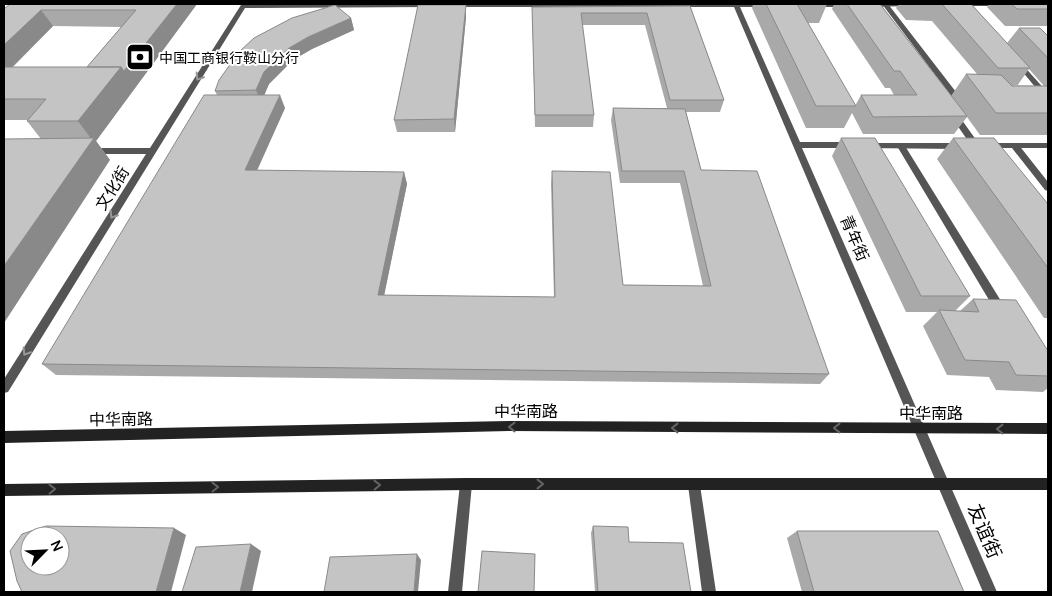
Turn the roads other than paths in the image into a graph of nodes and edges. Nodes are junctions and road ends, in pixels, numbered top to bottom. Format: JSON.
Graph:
{"nodes":[{"id":1,"x":243,"y":4,"type":"edge"},
{"id":2,"x":736,"y":4,"type":"edge"},
{"id":3,"x":885,"y":4,"type":"edge"},
{"id":4,"x":921,"y":4,"type":"edge"},
{"id":5,"x":948,"y":4,"type":"edge"},
{"id":6,"x":965,"y":4,"type":"edge"},
{"id":7,"x":1012,"y":4,"type":"edge"},
{"id":8,"x":776,"y":5,"type":"edge"},
{"id":9,"x":806,"y":5,"type":"edge"},
{"id":10,"x":971,"y":10,"type":"edge"},
{"id":11,"x":1011,"y":56,"type":"edge"},
{"id":12,"x":1048,"y":97,"type":"edge"},
{"id":13,"x":1039,"y":103,"type":"edge"},
{"id":14,"x":1048,"y":103,"type":"edge"},
{"id":15,"x":798,"y":145,"type":"junction"},
{"id":16,"x":901,"y":146,"type":"junction"},
{"id":17,"x":976,"y":146,"type":"junction"},
{"id":18,"x":1015,"y":146,"type":"junction"},
{"id":19,"x":1048,"y":146,"type":"edge"},
{"id":20,"x":83,"y":151,"type":"edge"},
{"id":21,"x":153,"y":151,"type":"junction"},
{"id":22,"x":1048,"y":188,"type":"edge"},
{"id":23,"x":1008,"y":321,"type":"edge"},
{"id":24,"x":4,"y":388,"type":"edge"},
{"id":25,"x":921,"y":429,"type":"junction"},
{"id":26,"x":1048,"y":429,"type":"edge"},
{"id":27,"x":4,"y":438,"type":"edge"},
{"id":28,"x":466,"y":484,"type":"junction"},
{"id":29,"x":1048,"y":484,"type":"edge"},
{"id":30,"x":694,"y":485,"type":"junction"},
{"id":31,"x":945,"y":485,"type":"junction"},
{"id":32,"x":4,"y":490,"type":"edge"},
{"id":33,"x":455,"y":592,"type":"edge"},
{"id":34,"x":709,"y":592,"type":"edge"},
{"id":35,"x":990,"y":592,"type":"edge"}],
"edges":[{"from":1,"to":2,"type":"street"},
{"from":1,"to":21,"type":"street","name":"文化街","one_way":true},
{"from":2,"to":8,"type":"street"},
{"from":2,"to":15,"type":"street","name":"青年街"},
{"from":3,"to":4,"type":"street"},
{"from":3,"to":9,"type":"street"},
{"from":3,"to":17,"type":"street"},
{"from":5,"to":6,"type":"street"},
{"from":6,"to":7,"type":"street"},
{"from":6,"to":10,"type":"street"},
{"from":11,"to":12,"type":"street"},
{"from":13,"to":14,"type":"street"},
{"from":15,"to":16,"type":"street"},
{"from":15,"to":25,"type":"street","name":"青年街"},
{"from":16,"to":17,"type":"street"},
{"from":16,"to":23,"type":"street"},
{"from":17,"to":18,"type":"street"},
{"from":18,"to":19,"type":"street"},
{"from":18,"to":22,"type":"street"},
{"from":20,"to":21,"type":"street"},
{"from":21,"to":24,"type":"street","name":"文化街","one_way":true},
{"from":26,"to":25,"type":"main road","name":"中华南路","one_way":true},
{"from":25,"to":27,"type":"main road","name":"中华南路","one_way":true},
{"from":25,"to":31,"type":"street","name":"青年街"},
{"from":28,"to":30,"type":"main road","one_way":true},
{"from":32,"to":28,"type":"main road","one_way":true},
{"from":28,"to":33,"type":"street"},
{"from":29,"to":31,"type":"main road"},
{"from":30,"to":31,"type":"main road"},
{"from":30,"to":34,"type":"street"},
{"from":31,"to":35,"type":"street","name":"友谊街"}]}
